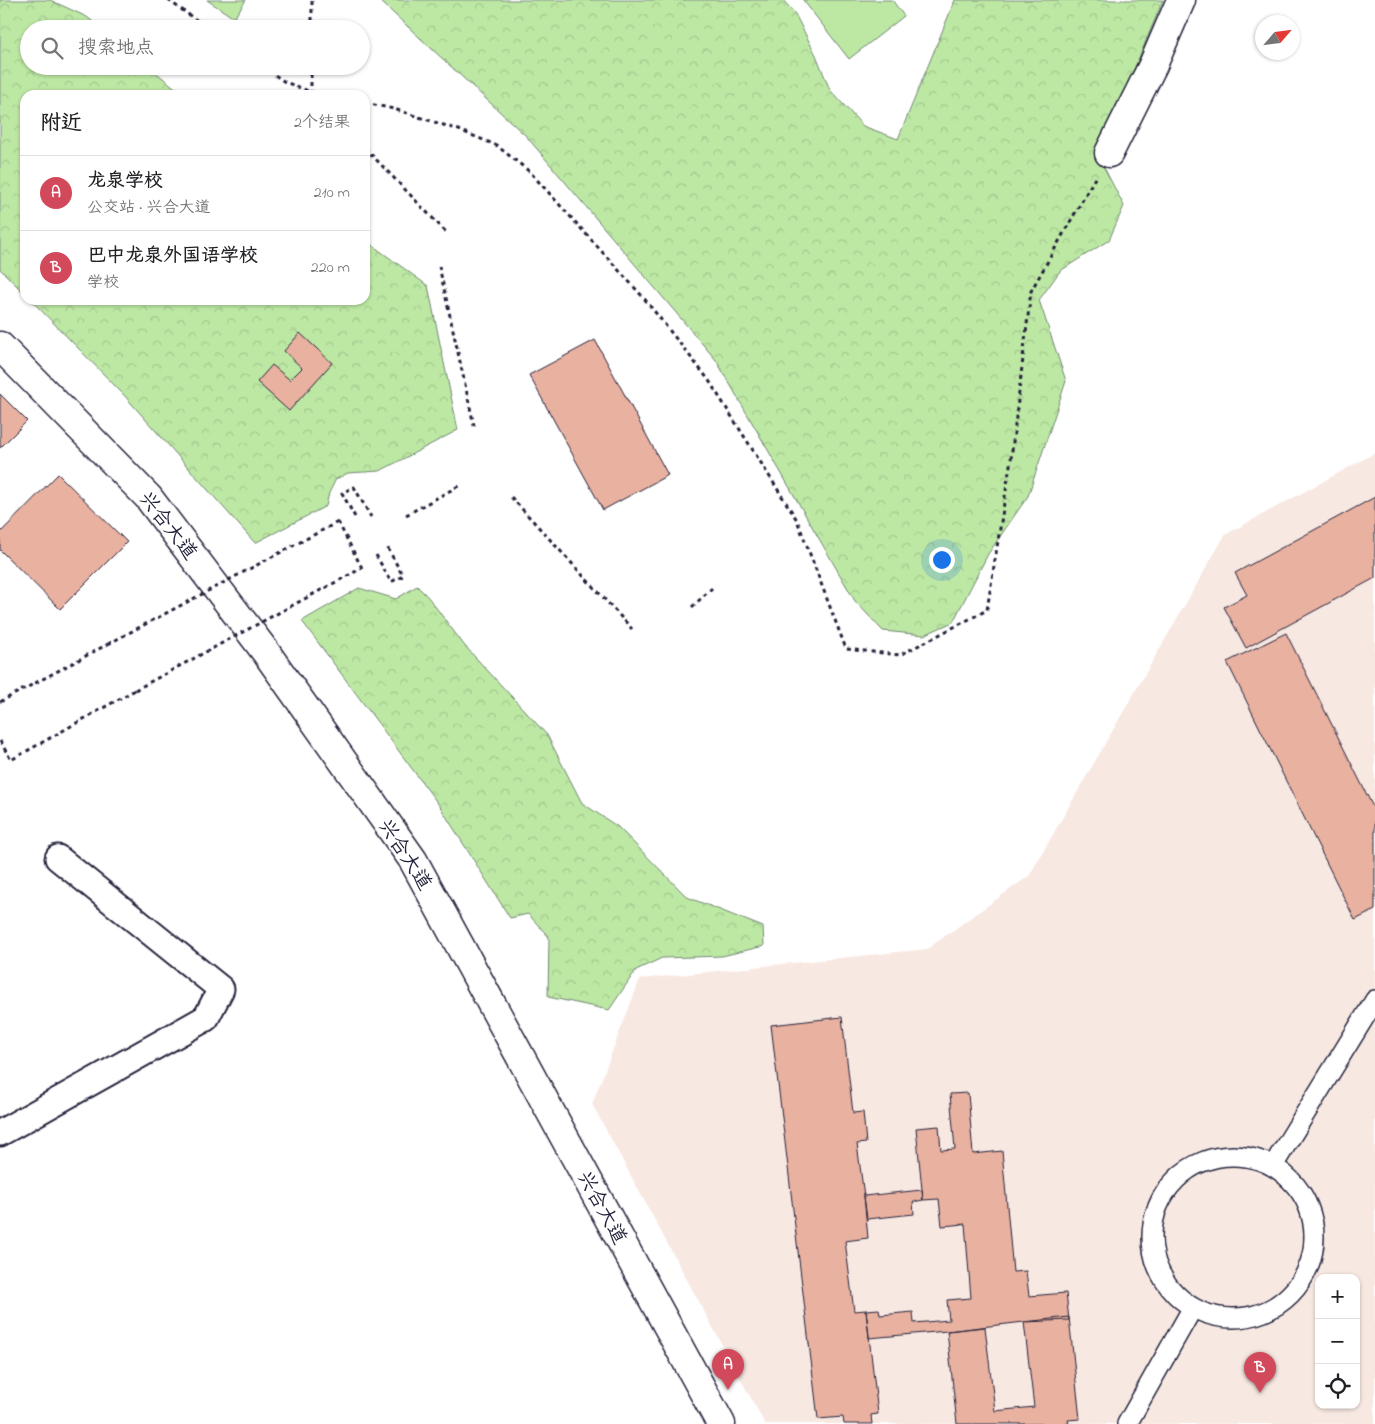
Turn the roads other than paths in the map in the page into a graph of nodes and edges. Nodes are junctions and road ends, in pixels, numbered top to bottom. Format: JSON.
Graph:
{"nodes":[{"id":1,"x":1181,"y":0,"type":"edge"},
{"id":2,"x":1109,"y":153,"type":"road end"},
{"id":3,"x":0,"y":346,"type":"edge"},
{"id":4,"x":58,"y":858,"type":"dead end"},
{"id":5,"x":1375,"y":1000,"type":"edge"},
{"id":6,"x":0,"y":1133,"type":"edge"},
{"id":7,"x":1273,"y":1166,"type":"junction"},
{"id":8,"x":1192,"y":1309,"type":"junction"},
{"id":9,"x":721,"y":1424,"type":"edge"},
{"id":10,"x":1127,"y":1424,"type":"edge"}],
"edges":[{"from":1,"to":2,"type":"street"},
{"from":3,"to":9,"type":"street","name":"兴合大道"},
{"from":4,"to":6,"type":"street"},
{"from":5,"to":7,"type":"street"},
{"from":7,"to":8,"type":"street"},
{"from":7,"to":8,"type":"street"},
{"from":8,"to":10,"type":"street"}]}
